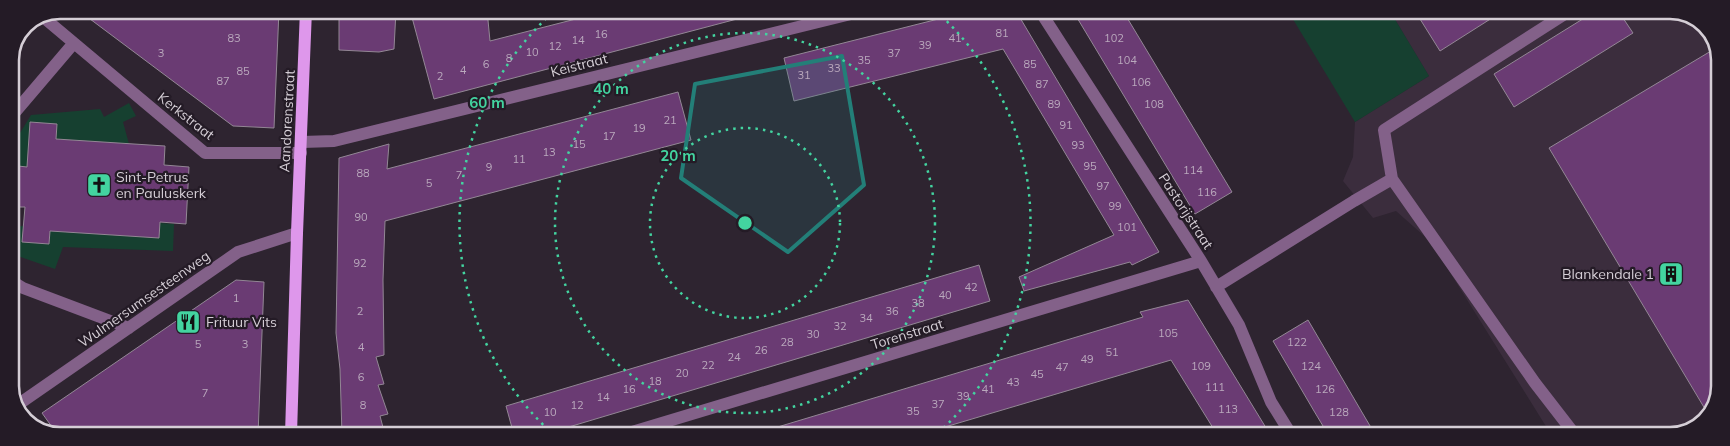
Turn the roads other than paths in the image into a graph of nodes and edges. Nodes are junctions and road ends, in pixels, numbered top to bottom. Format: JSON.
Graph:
{"nodes":[{"id":1,"x":306,"y":19,"type":"edge"},
{"id":2,"x":830,"y":19,"type":"edge"},
{"id":3,"x":1045,"y":19,"type":"edge"},
{"id":4,"x":1557,"y":19,"type":"edge"},
{"id":5,"x":47,"y":21,"type":"edge"},
{"id":6,"x":73,"y":44,"type":"junction"},
{"id":7,"x":19,"y":107,"type":"edge"},
{"id":8,"x":302,"y":147,"type":"junction"},
{"id":9,"x":1392,"y":179,"type":"junction"},
{"id":10,"x":296,"y":233,"type":"junction"},
{"id":11,"x":1200,"y":261,"type":"junction"},
{"id":12,"x":19,"y":286,"type":"edge"},
{"id":13,"x":1216,"y":287,"type":"junction"},
{"id":14,"x":129,"y":328,"type":"junction"},
{"id":15,"x":22,"y":402,"type":"edge"},
{"id":16,"x":291,"y":427,"type":"edge"},
{"id":17,"x":649,"y":427,"type":"edge"},
{"id":18,"x":1286,"y":427,"type":"edge"},
{"id":19,"x":1569,"y":427,"type":"edge"}],
"edges":[{"from":1,"to":8,"type":"main road","name":"Aandorenstraat"},
{"from":2,"to":8,"type":"street","name":"Keistraat"},
{"from":3,"to":11,"type":"street","name":"Pastorijstraat"},
{"from":4,"to":9,"type":"street"},
{"from":5,"to":6,"type":"street","name":"Kerkstraat"},
{"from":6,"to":7,"type":"street"},
{"from":6,"to":8,"type":"street","name":"Kerkstraat"},
{"from":8,"to":10,"type":"main road","name":"Aandorenstraat"},
{"from":9,"to":13,"type":"street"},
{"from":9,"to":19,"type":"street"},
{"from":10,"to":14,"type":"street","name":"Wulmersumsesteenweg"},
{"from":10,"to":16,"type":"main road","name":"Aandorenstraat"},
{"from":11,"to":13,"type":"street","name":"Pastorijstraat"},
{"from":11,"to":17,"type":"street","name":"Torenstraat"},
{"from":12,"to":14,"type":"street"},
{"from":13,"to":18,"type":"street","name":"Pastorijstraat"},
{"from":14,"to":15,"type":"street","name":"Wulmersumsesteenweg"}]}
